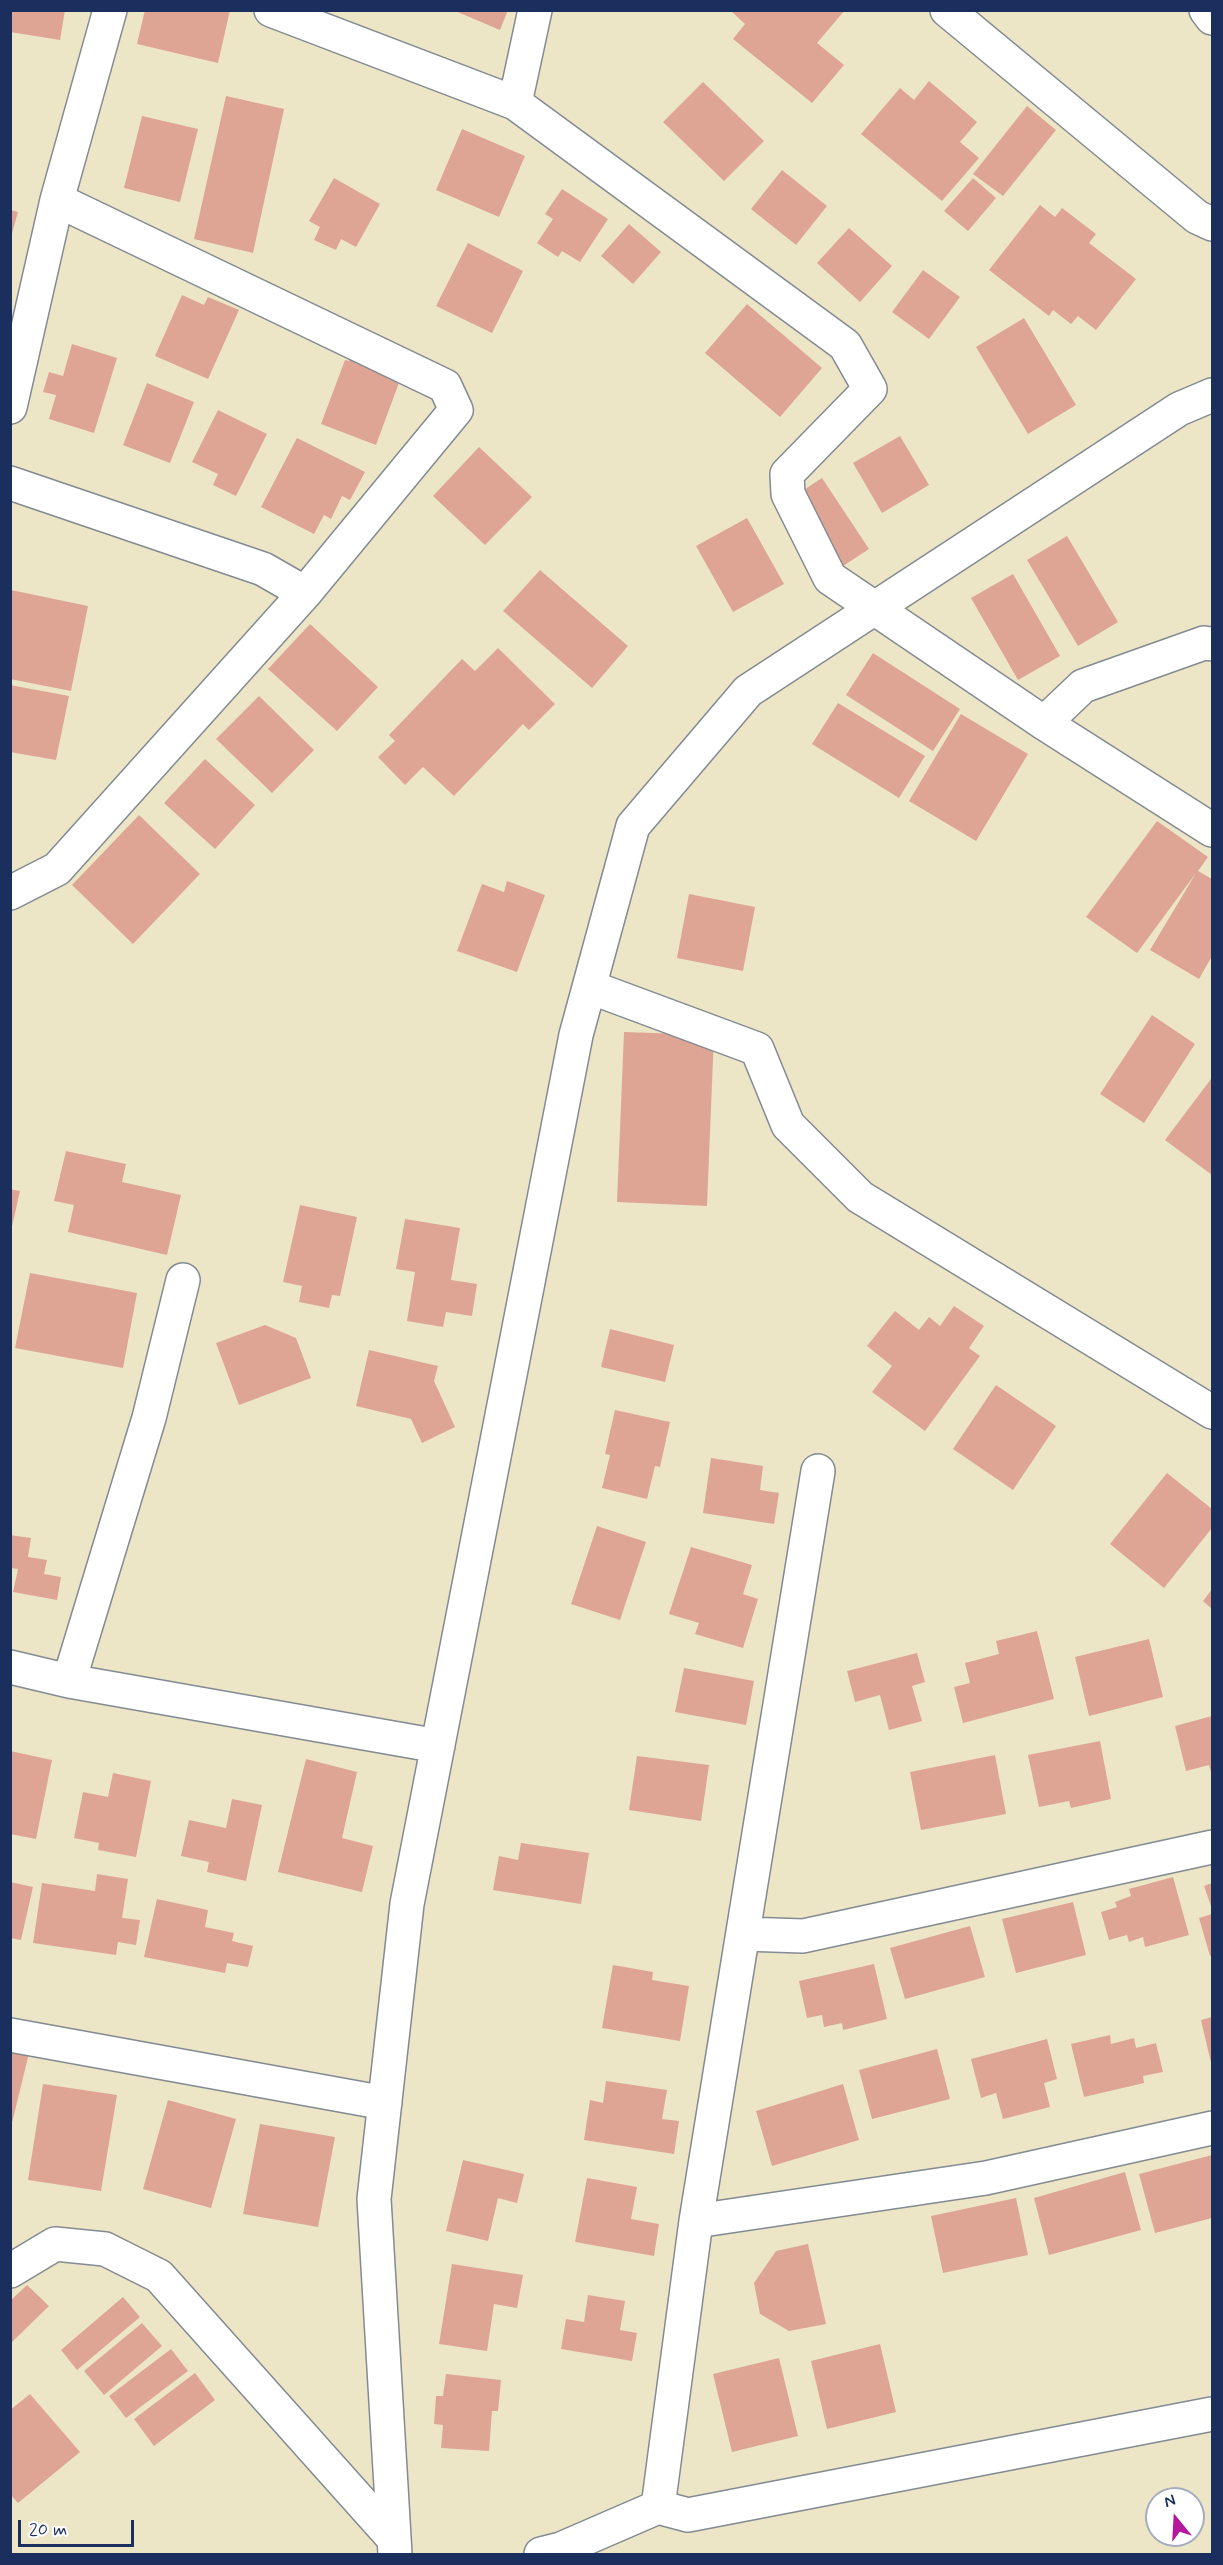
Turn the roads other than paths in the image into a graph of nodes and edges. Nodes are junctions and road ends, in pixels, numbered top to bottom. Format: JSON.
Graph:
{"nodes":[{"id":1,"x":110,"y":10,"type":"edge"},
{"id":2,"x":271,"y":10,"type":"edge"},
{"id":3,"x":535,"y":10,"type":"edge"},
{"id":4,"x":947,"y":10,"type":"edge"},
{"id":5,"x":1206,"y":10,"type":"edge"},
{"id":6,"x":1212,"y":18,"type":"edge"},
{"id":7,"x":514,"y":103,"type":"junction"},
{"id":8,"x":57,"y":200,"type":"junction"},
{"id":9,"x":1212,"y":224,"type":"edge"},
{"id":10,"x":1212,"y":395,"type":"edge"},
{"id":11,"x":10,"y":407,"type":"edge"},
{"id":12,"x":10,"y":483,"type":"edge"},
{"id":13,"x":305,"y":593,"type":"junction"},
{"id":14,"x":873,"y":609,"type":"junction"},
{"id":15,"x":1212,"y":644,"type":"edge"},
{"id":16,"x":1044,"y":723,"type":"junction"},
{"id":17,"x":1212,"y":830,"type":"edge"},
{"id":18,"x":10,"y":893,"type":"edge"},
{"id":19,"x":590,"y":987,"type":"junction"},
{"id":20,"x":183,"y":1280,"type":"dead end"},
{"id":21,"x":1212,"y":1412,"type":"edge"},
{"id":22,"x":818,"y":1472,"type":"dead end"},
{"id":23,"x":10,"y":1667,"type":"edge"},
{"id":24,"x":69,"y":1681,"type":"junction"},
{"id":25,"x":438,"y":1746,"type":"junction"},
{"id":26,"x":1212,"y":1847,"type":"edge"},
{"id":27,"x":744,"y":1934,"type":"junction"},
{"id":28,"x":10,"y":2035,"type":"edge"},
{"id":29,"x":385,"y":2103,"type":"junction"},
{"id":30,"x":1212,"y":2128,"type":"edge"},
{"id":31,"x":696,"y":2221,"type":"junction"},
{"id":32,"x":10,"y":2271,"type":"edge"},
{"id":33,"x":1212,"y":2414,"type":"edge"},
{"id":34,"x":658,"y":2507,"type":"junction"},
{"id":35,"x":394,"y":2547,"type":"edge"},
{"id":36,"x":541,"y":2554,"type":"edge"}],
"edges":[{"from":1,"to":8,"type":"street"},
{"from":2,"to":7,"type":"street"},
{"from":3,"to":7,"type":"street"},
{"from":4,"to":9,"type":"street"},
{"from":5,"to":6,"type":"street"},
{"from":7,"to":14,"type":"street"},
{"from":8,"to":11,"type":"street"},
{"from":8,"to":13,"type":"street"},
{"from":10,"to":14,"type":"street"},
{"from":12,"to":13,"type":"street"},
{"from":13,"to":18,"type":"street"},
{"from":14,"to":16,"type":"street"},
{"from":14,"to":19,"type":"street"},
{"from":15,"to":16,"type":"street"},
{"from":16,"to":17,"type":"street"},
{"from":19,"to":21,"type":"street"},
{"from":19,"to":25,"type":"street"},
{"from":20,"to":24,"type":"street"},
{"from":22,"to":27,"type":"street"},
{"from":23,"to":24,"type":"street"},
{"from":24,"to":25,"type":"street"},
{"from":25,"to":29,"type":"street"},
{"from":26,"to":27,"type":"street"},
{"from":27,"to":31,"type":"street"},
{"from":28,"to":29,"type":"street"},
{"from":29,"to":35,"type":"street"},
{"from":30,"to":31,"type":"street"},
{"from":31,"to":34,"type":"street"},
{"from":32,"to":35,"type":"street"},
{"from":33,"to":34,"type":"street"},
{"from":34,"to":36,"type":"street"}]}
